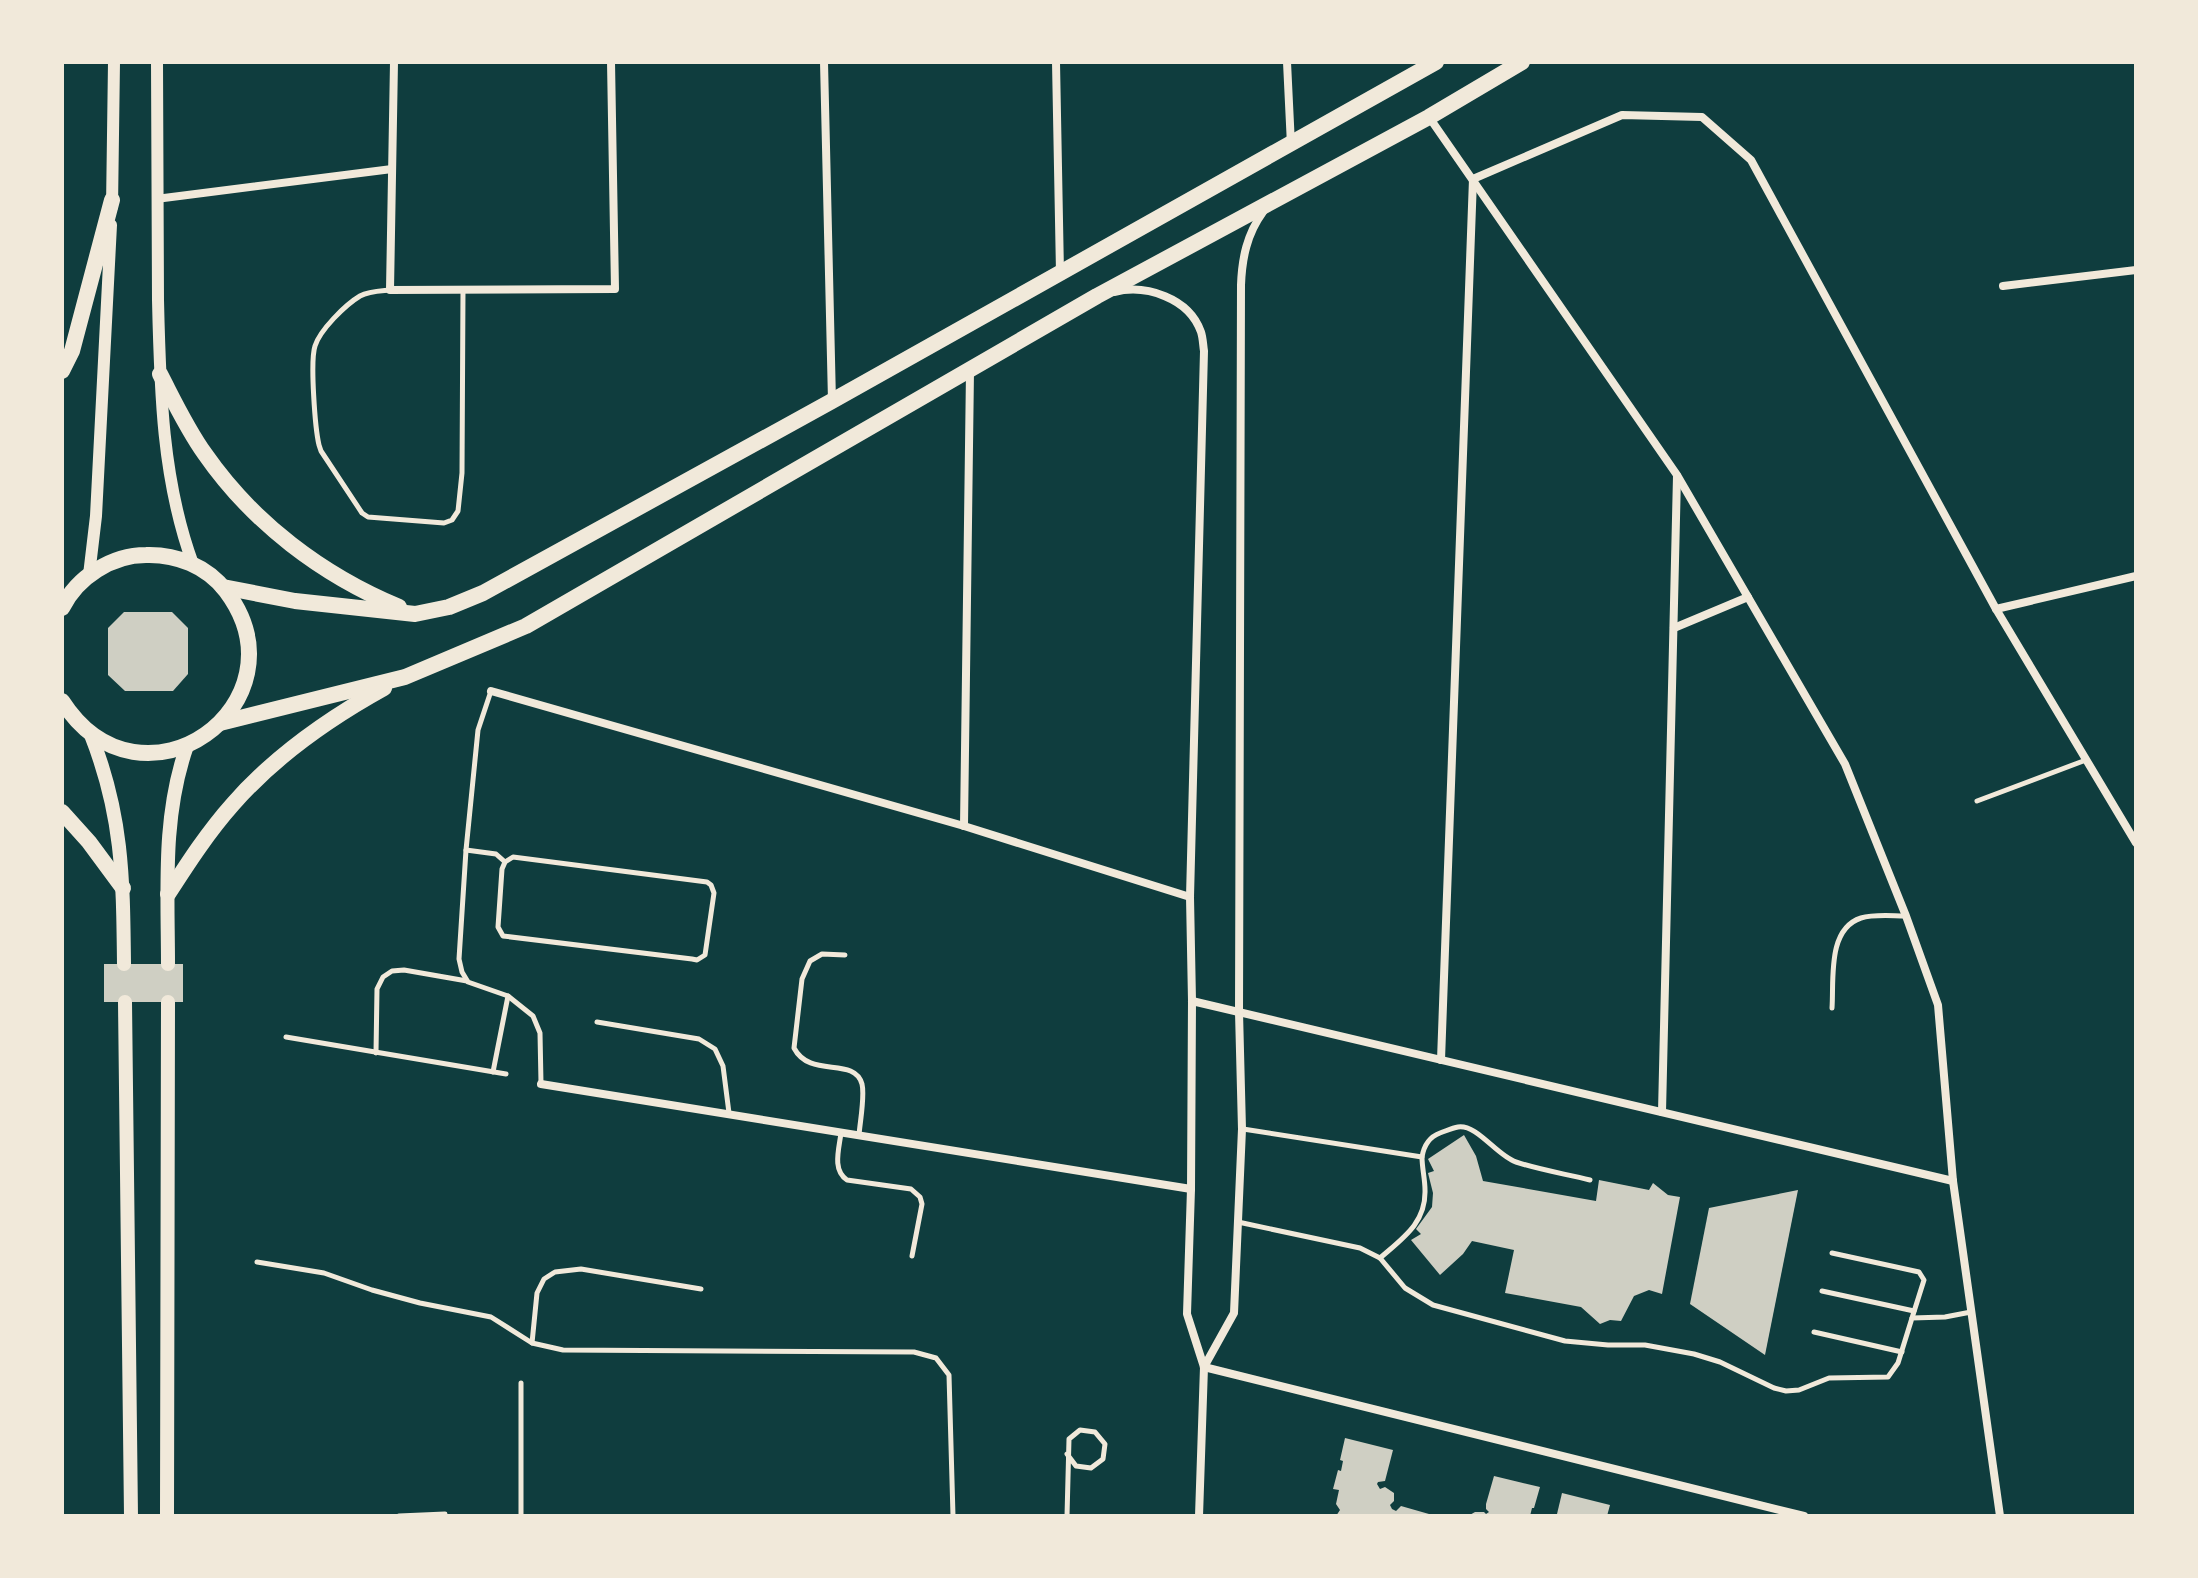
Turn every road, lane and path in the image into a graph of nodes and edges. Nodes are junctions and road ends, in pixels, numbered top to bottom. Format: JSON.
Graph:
{"nodes":[{"id":1,"x":114,"y":62,"type":"edge"},
{"id":2,"x":157,"y":62,"type":"edge"},
{"id":3,"x":394,"y":62,"type":"edge"},
{"id":4,"x":611,"y":62,"type":"edge"},
{"id":5,"x":824,"y":62,"type":"edge"},
{"id":6,"x":1056,"y":62,"type":"edge"},
{"id":7,"x":1287,"y":62,"type":"edge"},
{"id":8,"x":1436,"y":62,"type":"edge"},
{"id":9,"x":1522,"y":62,"type":"edge"},
{"id":10,"x":1429,"y":117,"type":"junction"},
{"id":11,"x":1291,"y":145,"type":"junction"},
{"id":12,"x":392,"y":169,"type":"junction"},
{"id":13,"x":1473,"y":179,"type":"junction"},
{"id":14,"x":156,"y":199,"type":"junction"},
{"id":15,"x":112,"y":200,"type":"junction"},
{"id":16,"x":1272,"y":200,"type":"junction"},
{"id":17,"x":2136,"y":270,"type":"edge"},
{"id":18,"x":1060,"y":273,"type":"junction"},
{"id":19,"x":2003,"y":286,"type":"dead end"},
{"id":20,"x":463,"y":289,"type":"junction"},
{"id":21,"x":390,"y":290,"type":"junction"},
{"id":22,"x":1097,"y":296,"type":"junction"},
{"id":23,"x":970,"y":370,"type":"junction"},
{"id":24,"x":62,"y":371,"type":"edge"},
{"id":25,"x":160,"y":374,"type":"junction"},
{"id":26,"x":832,"y":401,"type":"junction"},
{"id":27,"x":1677,"y":475,"type":"junction"},
{"id":28,"x":193,"y":564,"type":"junction"},
{"id":29,"x":2136,"y":576,"type":"edge"},
{"id":30,"x":76,"y":584,"type":"edge"},
{"id":31,"x":223,"y":587,"type":"junction"},
{"id":32,"x":1748,"y":597,"type":"junction"},
{"id":33,"x":62,"y":608,"type":"edge"},
{"id":34,"x":1996,"y":609,"type":"junction"},
{"id":35,"x":415,"y":614,"type":"junction"},
{"id":36,"x":1674,"y":628,"type":"junction"},
{"id":37,"x":405,"y":677,"type":"junction"},
{"id":38,"x":491,"y":691,"type":"joint"},
{"id":39,"x":62,"y":701,"type":"edge"},
{"id":40,"x":67,"y":714,"type":"edge"},
{"id":41,"x":220,"y":723,"type":"junction"},
{"id":42,"x":91,"y":735,"type":"junction"},
{"id":43,"x":187,"y":746,"type":"junction"},
{"id":44,"x":2087,"y":759,"type":"junction"},
{"id":45,"x":1977,"y":801,"type":"dead end"},
{"id":46,"x":62,"y":812,"type":"edge"},
{"id":47,"x":964,"y":826,"type":"junction"},
{"id":48,"x":2136,"y":843,"type":"edge"},
{"id":49,"x":466,"y":850,"type":"junction"},
{"id":50,"x":505,"y":862,"type":"junction"},
{"id":51,"x":123,"y":888,"type":"junction"},
{"id":52,"x":168,"y":894,"type":"junction"},
{"id":53,"x":1190,"y":897,"type":"junction"},
{"id":54,"x":1906,"y":916,"type":"junction"},
{"id":55,"x":845,"y":955,"type":"dead end"},
{"id":56,"x":124,"y":964,"type":"dead end"},
{"id":57,"x":168,"y":964,"type":"dead end"},
{"id":58,"x":468,"y":982,"type":"junction"},
{"id":59,"x":508,"y":996,"type":"junction"},
{"id":60,"x":1192,"y":1001,"type":"junction"},
{"id":61,"x":125,"y":1002,"type":"dead end"},
{"id":62,"x":168,"y":1002,"type":"dead end"},
{"id":63,"x":1832,"y":1008,"type":"dead end"},
{"id":64,"x":1239,"y":1012,"type":"junction"},
{"id":65,"x":597,"y":1022,"type":"dead end"},
{"id":66,"x":286,"y":1037,"type":"dead end"},
{"id":67,"x":376,"y":1053,"type":"junction"},
{"id":68,"x":1441,"y":1060,"type":"junction"},
{"id":69,"x":493,"y":1072,"type":"junction"},
{"id":70,"x":506,"y":1074,"type":"dead end"},
{"id":71,"x":541,"y":1084,"type":"joint"},
{"id":72,"x":1662,"y":1112,"type":"junction"},
{"id":73,"x":729,"y":1114,"type":"junction"},
{"id":74,"x":1242,"y":1129,"type":"junction"},
{"id":75,"x":841,"y":1132,"type":"junction"},
{"id":76,"x":859,"y":1135,"type":"junction"},
{"id":77,"x":1422,"y":1157,"type":"junction"},
{"id":78,"x":1590,"y":1180,"type":"dead end"},
{"id":79,"x":1953,"y":1181,"type":"junction"},
{"id":80,"x":1191,"y":1189,"type":"junction"},
{"id":81,"x":1238,"y":1222,"type":"junction"},
{"id":82,"x":1832,"y":1253,"type":"dead end"},
{"id":83,"x":912,"y":1256,"type":"dead end"},
{"id":84,"x":1380,"y":1258,"type":"junction"},
{"id":85,"x":257,"y":1262,"type":"dead end"},
{"id":86,"x":701,"y":1289,"type":"dead end"},
{"id":87,"x":1822,"y":1291,"type":"dead end"},
{"id":88,"x":1914,"y":1311,"type":"junction"},
{"id":89,"x":1971,"y":1312,"type":"junction"},
{"id":90,"x":1912,"y":1318,"type":"junction"},
{"id":91,"x":1814,"y":1332,"type":"dead end"},
{"id":92,"x":532,"y":1343,"type":"junction"},
{"id":93,"x":1902,"y":1352,"type":"junction"},
{"id":94,"x":1204,"y":1367,"type":"junction"},
{"id":95,"x":521,"y":1383,"type":"dead end"},
{"id":96,"x":1067,"y":1454,"type":"junction"},
{"id":97,"x":445,"y":1514,"type":"edge"},
{"id":98,"x":131,"y":1516,"type":"edge"},
{"id":99,"x":167,"y":1516,"type":"edge"},
{"id":100,"x":399,"y":1516,"type":"edge"},
{"id":101,"x":521,"y":1516,"type":"edge"},
{"id":102,"x":953,"y":1516,"type":"edge"},
{"id":103,"x":1067,"y":1516,"type":"edge"},
{"id":104,"x":1199,"y":1516,"type":"edge"},
{"id":105,"x":1804,"y":1516,"type":"edge"},
{"id":106,"x":2000,"y":1516,"type":"edge"}],
"edges":[{"from":1,"to":15,"type":"street"},
{"from":2,"to":14,"type":"street"},
{"from":3,"to":12,"type":"street"},
{"from":4,"to":20,"type":"street"},
{"from":5,"to":26,"type":"street"},
{"from":6,"to":18,"type":"street"},
{"from":7,"to":11,"type":"street"},
{"from":8,"to":11,"type":"main road"},
{"from":9,"to":10,"type":"main road"},
{"from":10,"to":13,"type":"street"},
{"from":10,"to":16,"type":"main road"},
{"from":11,"to":18,"type":"main road"},
{"from":12,"to":14,"type":"street"},
{"from":12,"to":21,"type":"street"},
{"from":13,"to":27,"type":"street"},
{"from":13,"to":34,"type":"street"},
{"from":13,"to":68,"type":"street"},
{"from":14,"to":25,"type":"street"},
{"from":15,"to":24,"type":"main road"},
{"from":15,"to":30,"type":"street"},
{"from":16,"to":22,"type":"main road"},
{"from":16,"to":64,"type":"street"},
{"from":17,"to":19,"type":"street"},
{"from":18,"to":26,"type":"main road"},
{"from":20,"to":21,"type":"street"},
{"from":20,"to":21,"type":"lane"},
{"from":22,"to":23,"type":"main road"},
{"from":22,"to":53,"type":"street"},
{"from":23,"to":37,"type":"main road"},
{"from":23,"to":47,"type":"street"},
{"from":25,"to":28,"type":"street"},
{"from":25,"to":35,"type":"main road"},
{"from":26,"to":35,"type":"main road"},
{"from":27,"to":32,"type":"street"},
{"from":27,"to":36,"type":"street"},
{"from":28,"to":30,"type":"main road"},
{"from":28,"to":31,"type":"main road"},
{"from":29,"to":34,"type":"street"},
{"from":30,"to":33,"type":"main road"},
{"from":31,"to":35,"type":"main road"},
{"from":31,"to":41,"type":"main road"},
{"from":32,"to":36,"type":"street"},
{"from":32,"to":54,"type":"street"},
{"from":34,"to":44,"type":"street"},
{"from":36,"to":72,"type":"street"},
{"from":37,"to":41,"type":"main road"},
{"from":37,"to":52,"type":"main road"},
{"from":38,"to":47,"type":"street"},
{"from":38,"to":49,"type":"lane"},
{"from":39,"to":40,"type":"main road"},
{"from":40,"to":42,"type":"main road"},
{"from":41,"to":43,"type":"main road"},
{"from":42,"to":43,"type":"main road"},
{"from":42,"to":51,"type":"main road"},
{"from":43,"to":52,"type":"main road"},
{"from":44,"to":45,"type":"lane"},
{"from":44,"to":48,"type":"street"},
{"from":46,"to":51,"type":"main road"},
{"from":47,"to":53,"type":"street"},
{"from":49,"to":50,"type":"lane"},
{"from":49,"to":58,"type":"lane"},
{"from":50,"to":50,"type":"lane"},
{"from":51,"to":56,"type":"main road"},
{"from":52,"to":57,"type":"main road"},
{"from":53,"to":60,"type":"street"},
{"from":54,"to":63,"type":"lane"},
{"from":54,"to":79,"type":"street"},
{"from":55,"to":76,"type":"lane"},
{"from":58,"to":59,"type":"lane"},
{"from":58,"to":67,"type":"lane"},
{"from":59,"to":69,"type":"lane"},
{"from":59,"to":71,"type":"lane"},
{"from":60,"to":64,"type":"street"},
{"from":60,"to":80,"type":"street"},
{"from":61,"to":98,"type":"main road"},
{"from":62,"to":99,"type":"main road"},
{"from":64,"to":68,"type":"street"},
{"from":64,"to":74,"type":"street"},
{"from":65,"to":73,"type":"lane"},
{"from":66,"to":67,"type":"lane"},
{"from":67,"to":69,"type":"lane"},
{"from":68,"to":72,"type":"street"},
{"from":69,"to":70,"type":"lane"},
{"from":71,"to":73,"type":"street"},
{"from":72,"to":79,"type":"street"},
{"from":73,"to":75,"type":"street"},
{"from":74,"to":77,"type":"lane"},
{"from":74,"to":81,"type":"street"},
{"from":75,"to":76,"type":"street"},
{"from":75,"to":83,"type":"lane"},
{"from":76,"to":80,"type":"street"},
{"from":77,"to":78,"type":"lane"},
{"from":77,"to":84,"type":"lane"},
{"from":79,"to":89,"type":"street"},
{"from":80,"to":94,"type":"street"},
{"from":81,"to":84,"type":"lane"},
{"from":81,"to":94,"type":"street"},
{"from":82,"to":88,"type":"lane"},
{"from":84,"to":93,"type":"lane"},
{"from":85,"to":92,"type":"lane"},
{"from":86,"to":92,"type":"lane"},
{"from":87,"to":88,"type":"lane"},
{"from":88,"to":90,"type":"lane"},
{"from":89,"to":90,"type":"lane"},
{"from":89,"to":106,"type":"street"},
{"from":90,"to":93,"type":"lane"},
{"from":91,"to":93,"type":"lane"},
{"from":92,"to":102,"type":"lane"},
{"from":94,"to":104,"type":"street"},
{"from":94,"to":105,"type":"street"},
{"from":95,"to":101,"type":"lane"},
{"from":96,"to":96,"type":"lane"},
{"from":96,"to":103,"type":"lane"},
{"from":97,"to":100,"type":"lane"}]}
